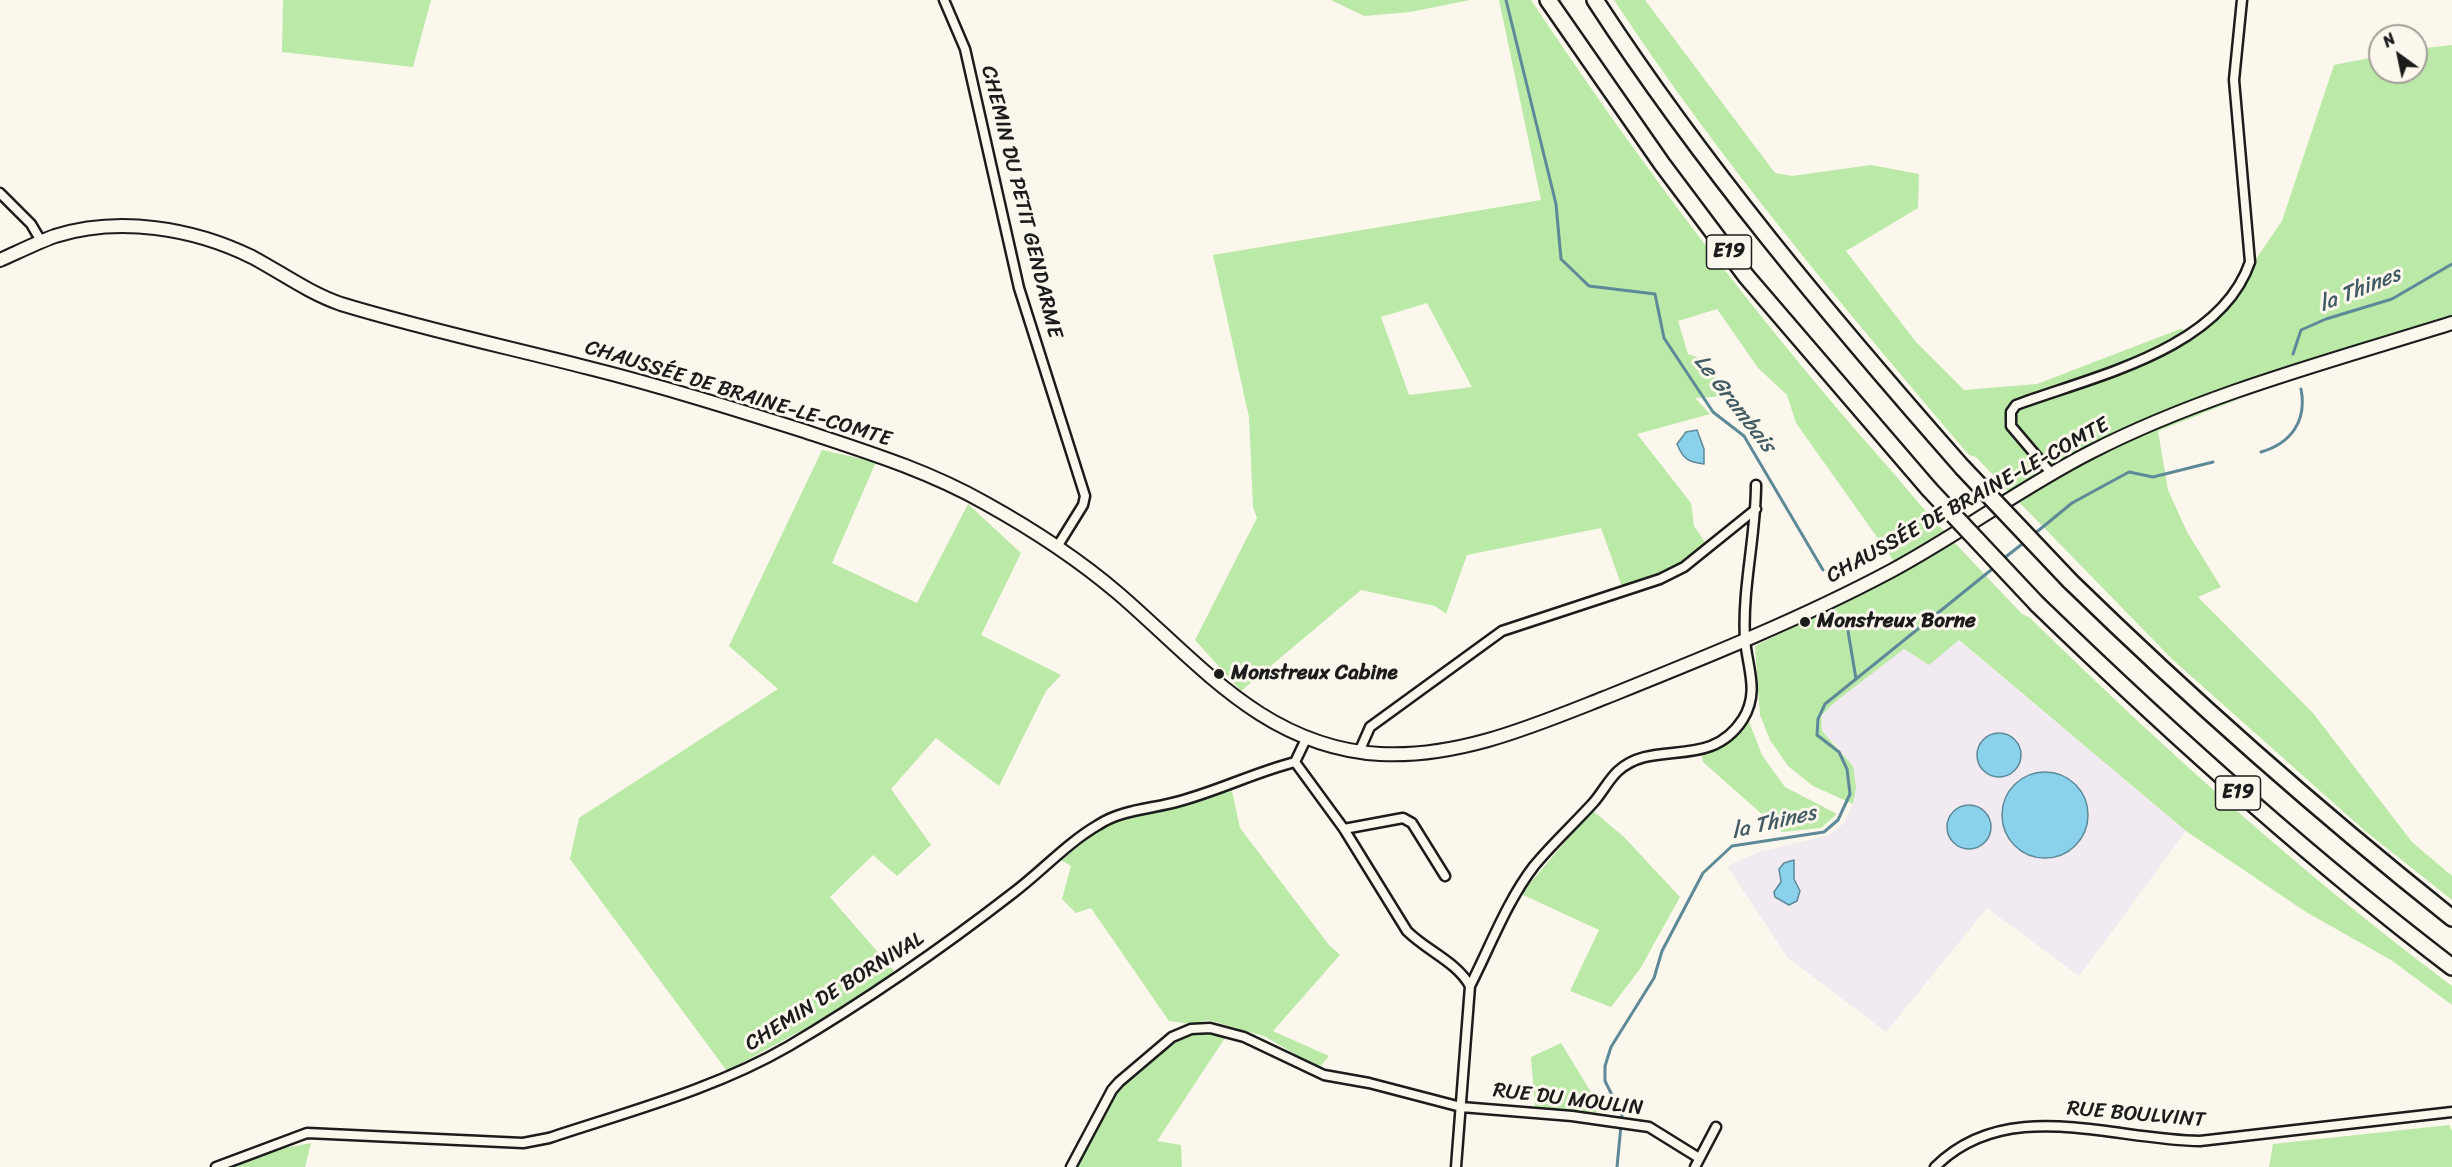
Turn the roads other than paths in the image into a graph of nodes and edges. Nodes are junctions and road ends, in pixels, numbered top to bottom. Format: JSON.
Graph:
{"nodes":[{"id":1,"x":944,"y":0,"type":"edge"},
{"id":2,"x":1548,"y":0,"type":"edge"},
{"id":3,"x":1595,"y":0,"type":"edge"},
{"id":4,"x":2242,"y":0,"type":"edge"},
{"id":5,"x":0,"y":194,"type":"edge"},
{"id":6,"x":41,"y":242,"type":"junction"},
{"id":7,"x":0,"y":260,"type":"edge"},
{"id":8,"x":2452,"y":323,"type":"edge"},
{"id":9,"x":2051,"y":473,"type":"junction"},
{"id":10,"x":1756,"y":485,"type":"dead end"},
{"id":11,"x":1756,"y":508,"type":"junction"},
{"id":12,"x":1057,"y":547,"type":"junction"},
{"id":13,"x":1745,"y":639,"type":"junction"},
{"id":14,"x":1306,"y":739,"type":"junction"},
{"id":15,"x":1359,"y":752,"type":"junction"},
{"id":16,"x":1295,"y":762,"type":"junction"},
{"id":17,"x":1344,"y":829,"type":"junction"},
{"id":18,"x":1445,"y":876,"type":"dead end"},
{"id":19,"x":2452,"y":918,"type":"edge"},
{"id":20,"x":2452,"y":967,"type":"edge"},
{"id":21,"x":1470,"y":986,"type":"junction"},
{"id":22,"x":1461,"y":1107,"type":"junction"},
{"id":23,"x":2452,"y":1112,"type":"edge"},
{"id":24,"x":1716,"y":1127,"type":"dead end"},
{"id":25,"x":1697,"y":1163,"type":"edge"},
{"id":26,"x":216,"y":1167,"type":"edge"},
{"id":27,"x":1071,"y":1167,"type":"edge"},
{"id":28,"x":1456,"y":1167,"type":"edge"},
{"id":29,"x":1935,"y":1167,"type":"edge"}],
"edges":[{"from":1,"to":12,"type":"street","name":"CHEMIN DU PETIT GENDARME"},
{"from":2,"to":20,"type":"highway","number":"E19","bridge":true},
{"from":3,"to":19,"type":"highway","number":"E19","bridge":true},
{"from":4,"to":9,"type":"street"},
{"from":5,"to":6,"type":"street"},
{"from":6,"to":7,"type":"main road","name":"CHAUSSÉE DE BRAINE-LE-COMTE"},
{"from":6,"to":12,"type":"main road","name":"CHAUSSÉE DE BRAINE-LE-COMTE"},
{"from":8,"to":9,"type":"main road","name":"CHAUSSÉE DE BRAINE-LE-COMTE"},
{"from":9,"to":13,"type":"main road","name":"CHAUSSÉE DE BRAINE-LE-COMTE"},
{"from":10,"to":11,"type":"street"},
{"from":11,"to":13,"type":"street"},
{"from":11,"to":15,"type":"street"},
{"from":12,"to":14,"type":"main road","name":"CHAUSSÉE DE BRAINE-LE-COMTE"},
{"from":13,"to":15,"type":"main road","name":"CHAUSSÉE DE BRAINE-LE-COMTE"},
{"from":13,"to":21,"type":"street"},
{"from":14,"to":15,"type":"main road","name":"CHAUSSÉE DE BRAINE-LE-COMTE"},
{"from":14,"to":16,"type":"street"},
{"from":16,"to":17,"type":"street"},
{"from":16,"to":26,"type":"street","name":"CHEMIN DE BORNIVAL"},
{"from":17,"to":18,"type":"street"},
{"from":17,"to":21,"type":"street"},
{"from":21,"to":22,"type":"street"},
{"from":22,"to":25,"type":"street","name":"RUE DU MOULIN"},
{"from":22,"to":27,"type":"street","name":"RUE DU MOULIN"},
{"from":22,"to":28,"type":"street"},
{"from":23,"to":29,"type":"street","name":"RUE BOULVINT"},
{"from":24,"to":25,"type":"street"}]}
